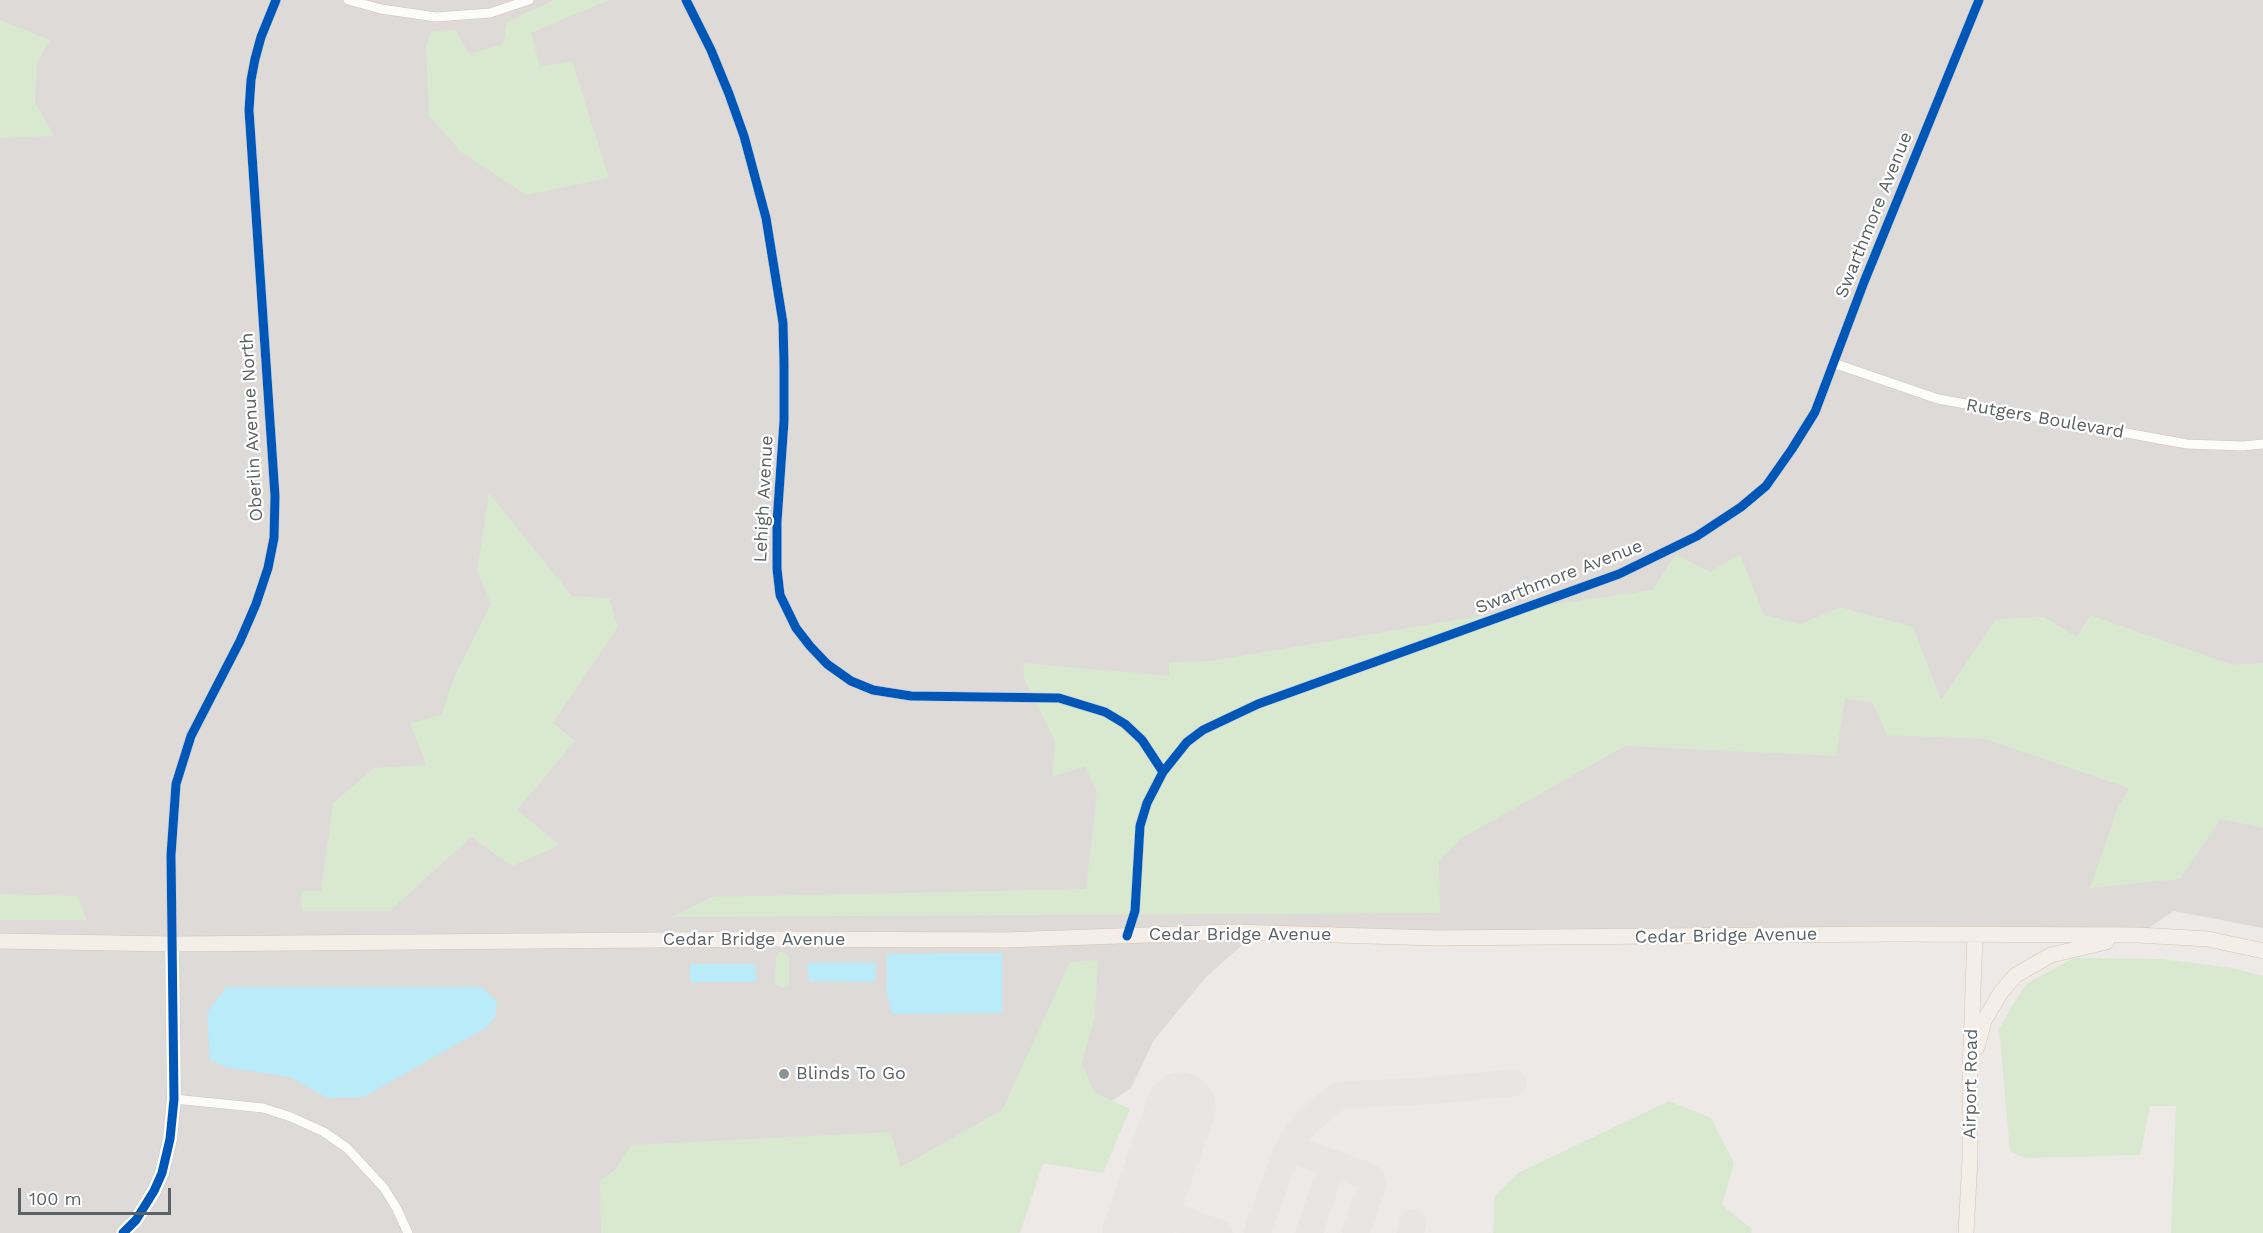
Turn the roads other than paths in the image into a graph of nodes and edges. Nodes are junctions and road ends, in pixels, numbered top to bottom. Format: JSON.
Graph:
{"nodes":[{"id":1,"x":276,"y":0,"type":"edge"},
{"id":2,"x":348,"y":0,"type":"edge"},
{"id":3,"x":529,"y":0,"type":"edge"},
{"id":4,"x":686,"y":0,"type":"edge"},
{"id":5,"x":1979,"y":0,"type":"edge"},
{"id":6,"x":1833,"y":363,"type":"junction"},
{"id":7,"x":2263,"y":444,"type":"edge"},
{"id":8,"x":1163,"y":772,"type":"junction"},
{"id":9,"x":1976,"y":935,"type":"junction"},
{"id":10,"x":2138,"y":935,"type":"junction"},
{"id":11,"x":1127,"y":936,"type":"junction"},
{"id":12,"x":0,"y":941,"type":"edge"},
{"id":13,"x":172,"y":944,"type":"junction"},
{"id":14,"x":2263,"y":951,"type":"edge"},
{"id":15,"x":1970,"y":1073,"type":"junction"},
{"id":16,"x":174,"y":1099,"type":"junction"},
{"id":17,"x":123,"y":1233,"type":"edge"},
{"id":18,"x":408,"y":1233,"type":"edge"},
{"id":19,"x":1966,"y":1233,"type":"edge"}],
"edges":[{"from":1,"to":13,"type":"street","name":"Oberlin Avenue North"},
{"from":2,"to":3,"type":"street"},
{"from":4,"to":8,"type":"street","name":"Lehigh Avenue"},
{"from":5,"to":6,"type":"street","name":"Swarthmore Avenue"},
{"from":6,"to":7,"type":"street","name":"Rutgers Boulevard"},
{"from":6,"to":8,"type":"street","name":"Swarthmore Avenue"},
{"from":8,"to":11,"type":"street","name":"Swarthmore Avenue"},
{"from":9,"to":10,"type":"main road","name":"Cedar Bridge Avenue"},
{"from":9,"to":11,"type":"main road","name":"Cedar Bridge Avenue"},
{"from":9,"to":15,"type":"main road","name":"Airport Road"},
{"from":10,"to":14,"type":"main road","name":"Cedar Bridge Avenue"},
{"from":10,"to":15,"type":"main road"},
{"from":11,"to":13,"type":"main road","name":"Cedar Bridge Avenue"},
{"from":12,"to":13,"type":"main road","name":"Cedar Bridge Avenue"},
{"from":13,"to":16,"type":"street"},
{"from":15,"to":19,"type":"main road","name":"Airport Road"},
{"from":16,"to":17,"type":"street"},
{"from":16,"to":18,"type":"street"}]}
